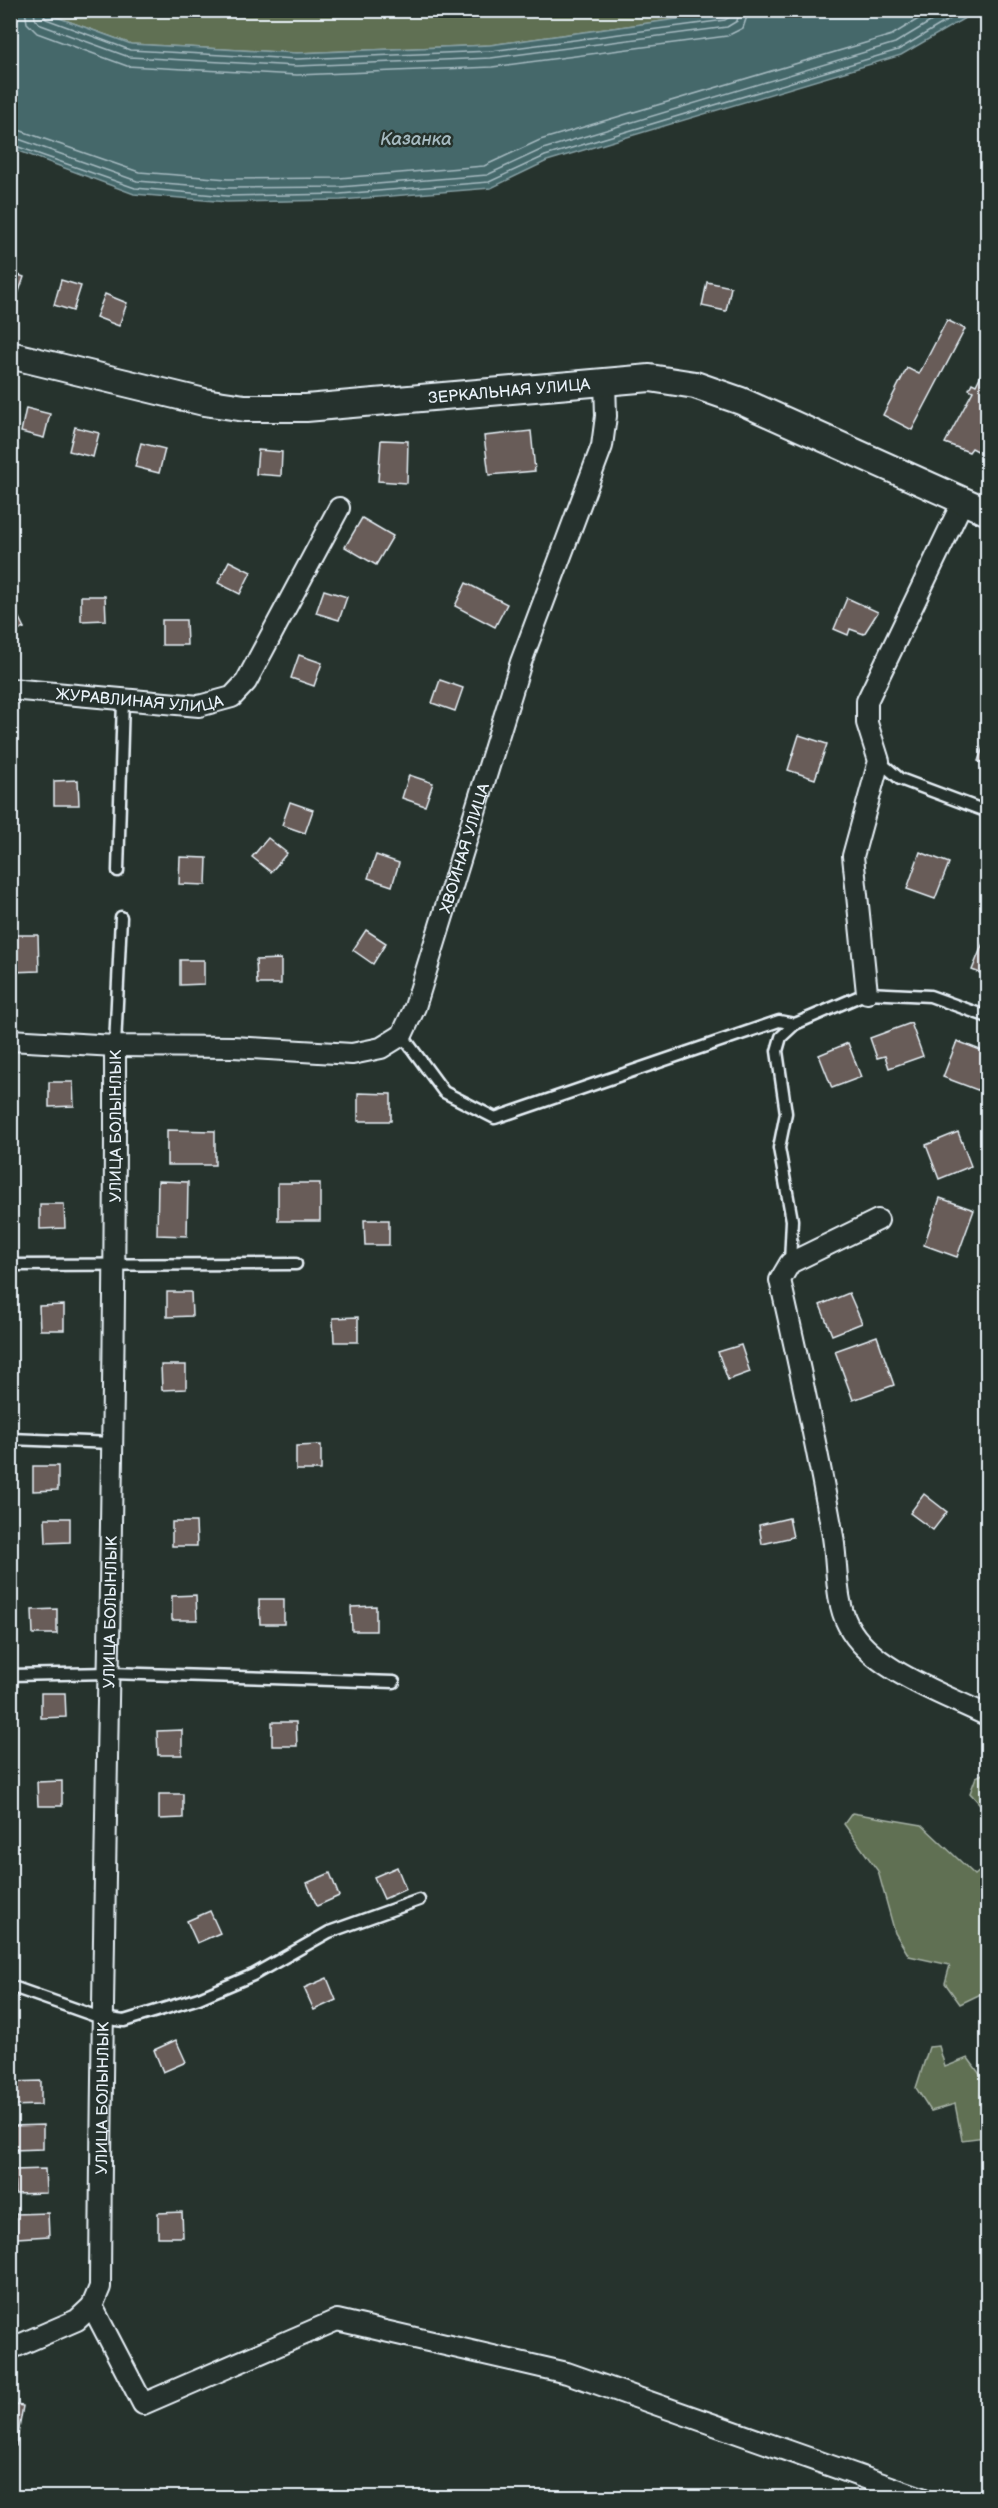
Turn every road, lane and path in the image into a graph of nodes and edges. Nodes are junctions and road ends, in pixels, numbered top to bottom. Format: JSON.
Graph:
{"nodes":[{"id":1,"x":10,"y":355,"type":"edge"},
{"id":2,"x":605,"y":381,"type":"junction"},
{"id":3,"x":963,"y":501,"type":"junction"},
{"id":4,"x":339,"y":508,"type":"dead end"},
{"id":5,"x":987,"y":512,"type":"edge"},
{"id":6,"x":10,"y":689,"type":"edge"},
{"id":7,"x":123,"y":699,"type":"junction"},
{"id":8,"x":879,"y":761,"type":"junction"},
{"id":9,"x":987,"y":812,"type":"edge"},
{"id":10,"x":118,"y":871,"type":"dead end"},
{"id":11,"x":121,"y":917,"type":"dead end"},
{"id":12,"x":867,"y":993,"type":"junction"},
{"id":13,"x":987,"y":1017,"type":"edge"},
{"id":14,"x":795,"y":1024,"type":"junction"},
{"id":15,"x":402,"y":1035,"type":"junction"},
{"id":16,"x":10,"y":1040,"type":"edge"},
{"id":17,"x":115,"y":1046,"type":"junction"},
{"id":18,"x":878,"y":1220,"type":"dead end"},
{"id":19,"x":790,"y":1263,"type":"junction"},
{"id":20,"x":296,"y":1264,"type":"dead end"},
{"id":21,"x":10,"y":1265,"type":"edge"},
{"id":22,"x":115,"y":1266,"type":"junction"},
{"id":23,"x":10,"y":1439,"type":"edge"},
{"id":24,"x":113,"y":1443,"type":"junction"},
{"id":25,"x":110,"y":1673,"type":"junction"},
{"id":26,"x":10,"y":1675,"type":"edge"},
{"id":27,"x":394,"y":1682,"type":"dead end"},
{"id":28,"x":987,"y":1716,"type":"edge"},
{"id":29,"x":419,"y":1900,"type":"dead end"},
{"id":30,"x":10,"y":1986,"type":"edge"},
{"id":31,"x":101,"y":2018,"type":"junction"},
{"id":32,"x":92,"y":2306,"type":"junction"},
{"id":33,"x":10,"y":2349,"type":"edge"},
{"id":34,"x":922,"y":2498,"type":"edge"}],
"edges":[{"from":1,"to":2,"type":"street","name":"ЗЕРКАЛЬНАЯ УЛИЦА"},
{"from":2,"to":3,"type":"street","name":"ЗЕРКАЛЬНАЯ УЛИЦА"},
{"from":2,"to":15,"type":"street","name":"ХВОЙНАЯ УЛИЦА"},
{"from":3,"to":5,"type":"street","name":"ЗЕРКАЛЬНАЯ УЛИЦА"},
{"from":3,"to":8,"type":"street"},
{"from":4,"to":7,"type":"street","name":"ЖУРАВЛИНАЯ УЛИЦА"},
{"from":6,"to":7,"type":"street","name":"ЖУРАВЛИНАЯ УЛИЦА"},
{"from":7,"to":10,"type":"lane"},
{"from":8,"to":9,"type":"lane"},
{"from":8,"to":12,"type":"street"},
{"from":11,"to":17,"type":"lane","name":"УЛИЦА БОЛЫНЛЫК"},
{"from":12,"to":13,"type":"lane"},
{"from":12,"to":14,"type":"lane"},
{"from":14,"to":15,"type":"lane"},
{"from":14,"to":19,"type":"lane"},
{"from":15,"to":17,"type":"street"},
{"from":16,"to":17,"type":"street"},
{"from":17,"to":22,"type":"street","name":"УЛИЦА БОЛЫНЛЫК"},
{"from":18,"to":19,"type":"street"},
{"from":19,"to":28,"type":"street"},
{"from":20,"to":22,"type":"lane"},
{"from":21,"to":22,"type":"lane"},
{"from":22,"to":24,"type":"street","name":"УЛИЦА БОЛЫНЛЫК"},
{"from":23,"to":24,"type":"lane"},
{"from":24,"to":25,"type":"street","name":"УЛИЦА БОЛЫНЛЫК"},
{"from":25,"to":26,"type":"lane"},
{"from":25,"to":27,"type":"lane"},
{"from":25,"to":31,"type":"street","name":"УЛИЦА БОЛЫНЛЫК"},
{"from":29,"to":31,"type":"lane"},
{"from":30,"to":31,"type":"lane"},
{"from":31,"to":32,"type":"street","name":"УЛИЦА БОЛЫНЛЫК"},
{"from":32,"to":33,"type":"street"},
{"from":32,"to":34,"type":"street"}]}
